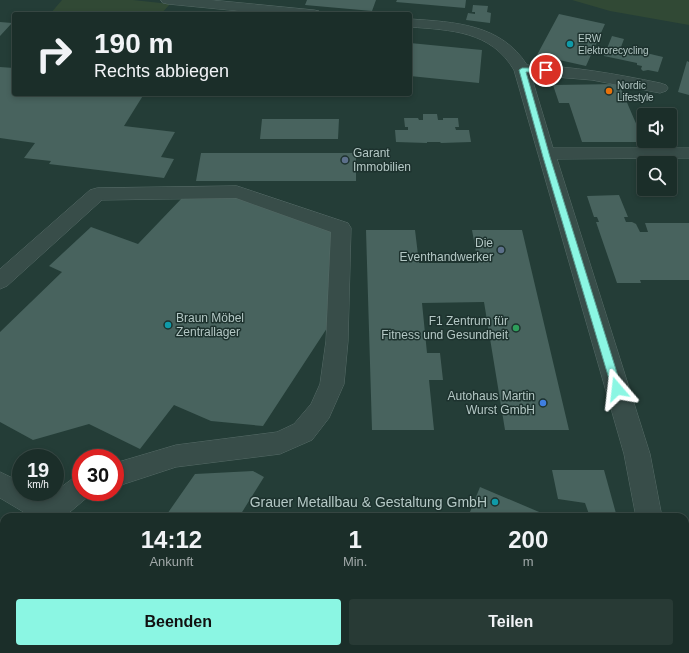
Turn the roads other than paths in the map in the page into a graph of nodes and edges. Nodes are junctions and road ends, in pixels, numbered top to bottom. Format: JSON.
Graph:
{"nodes":[{"id":1,"x":168,"y":0,"type":"edge"},
{"id":2,"x":293,"y":12,"type":"edge"},
{"id":3,"x":412,"y":23,"type":"edge"},
{"id":4,"x":522,"y":70,"type":"junction"},
{"id":5,"x":660,"y":88,"type":"dead end"},
{"id":6,"x":689,"y":153,"type":"edge"},
{"id":7,"x":546,"y":154,"type":"junction"},
{"id":8,"x":0,"y":281,"type":"edge"},
{"id":9,"x":124,"y":472,"type":"edge"},
{"id":10,"x":0,"y":484,"type":"edge"},
{"id":11,"x":72,"y":495,"type":"edge"},
{"id":12,"x":46,"y":513,"type":"edge"},
{"id":13,"x":49,"y":513,"type":"edge"},
{"id":14,"x":648,"y":513,"type":"edge"}],
"edges":[{"from":1,"to":2,"type":"street"},
{"from":3,"to":4,"type":"street"},
{"from":4,"to":5,"type":"street"},
{"from":4,"to":7,"type":"street"},
{"from":6,"to":7,"type":"street"},
{"from":7,"to":14,"type":"street"},
{"from":8,"to":9,"type":"street"},
{"from":10,"to":12,"type":"street"},
{"from":11,"to":13,"type":"street"}]}
